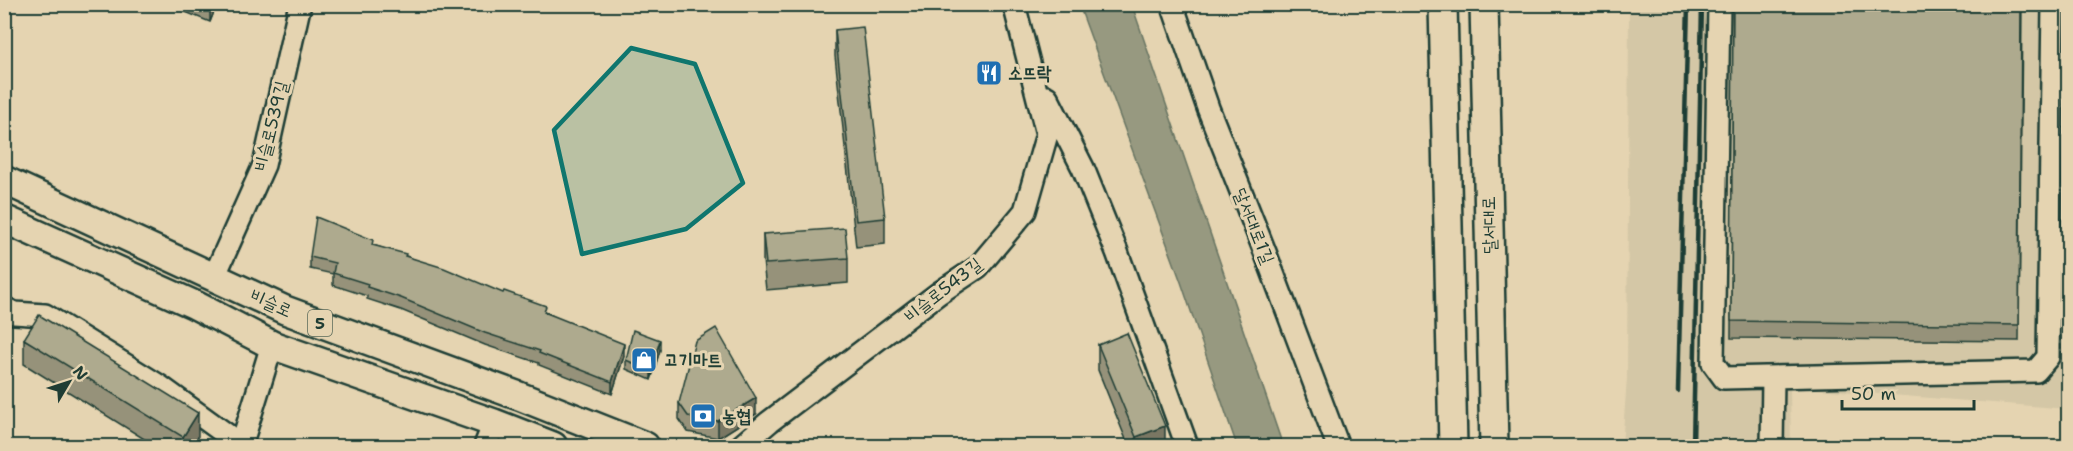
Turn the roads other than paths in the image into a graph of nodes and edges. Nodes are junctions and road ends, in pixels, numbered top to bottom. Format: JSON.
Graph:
{"nodes":[{"id":1,"x":300,"y":4,"type":"edge"},
{"id":2,"x":1014,"y":4,"type":"edge"},
{"id":3,"x":1172,"y":4,"type":"edge"},
{"id":4,"x":1443,"y":4,"type":"edge"},
{"id":5,"x":1484,"y":4,"type":"edge"},
{"id":6,"x":1719,"y":4,"type":"edge"},
{"id":7,"x":2053,"y":4,"type":"edge"},
{"id":8,"x":1026,"y":50,"type":"junction"},
{"id":9,"x":4,"y":180,"type":"edge"},
{"id":10,"x":4,"y":219,"type":"edge"},
{"id":11,"x":214,"y":277,"type":"junction"},
{"id":12,"x":4,"y":308,"type":"edge"},
{"id":13,"x":272,"y":345,"type":"junction"},
{"id":14,"x":1773,"y":378,"type":"junction"},
{"id":15,"x":490,"y":435,"type":"edge"},
{"id":16,"x":241,"y":446,"type":"edge"},
{"id":17,"x":553,"y":447,"type":"edge"},
{"id":18,"x":645,"y":447,"type":"edge"},
{"id":19,"x":741,"y":447,"type":"edge"},
{"id":20,"x":1187,"y":447,"type":"edge"},
{"id":21,"x":1338,"y":447,"type":"edge"},
{"id":22,"x":1453,"y":447,"type":"edge"},
{"id":23,"x":1494,"y":447,"type":"edge"},
{"id":24,"x":1772,"y":447,"type":"edge"}],
"edges":[{"from":1,"to":11,"type":"street","name":"비슬로539길"},
{"from":2,"to":8,"type":"street","name":"비슬로543길"},
{"from":3,"to":21,"type":"street","name":"달서대로1길"},
{"from":4,"to":22,"type":"main road"},
{"from":5,"to":23,"type":"main road","name":"달서대로"},
{"from":6,"to":14,"type":"street"},
{"from":7,"to":14,"type":"street"},
{"from":8,"to":19,"type":"street","name":"비슬로543길"},
{"from":8,"to":20,"type":"street"},
{"from":9,"to":11,"type":"main road","name":"비슬로","number":"5"},
{"from":10,"to":13,"type":"main road","name":"비슬로","number":"5"},
{"from":11,"to":18,"type":"main road","name":"비슬로","number":"5"},
{"from":12,"to":16,"type":"street"},
{"from":13,"to":15,"type":"main road","name":"비슬로","number":"5"},
{"from":13,"to":16,"type":"street"},
{"from":14,"to":24,"type":"street"},
{"from":15,"to":17,"type":"main road","name":"비슬로","number":"5"}]}
